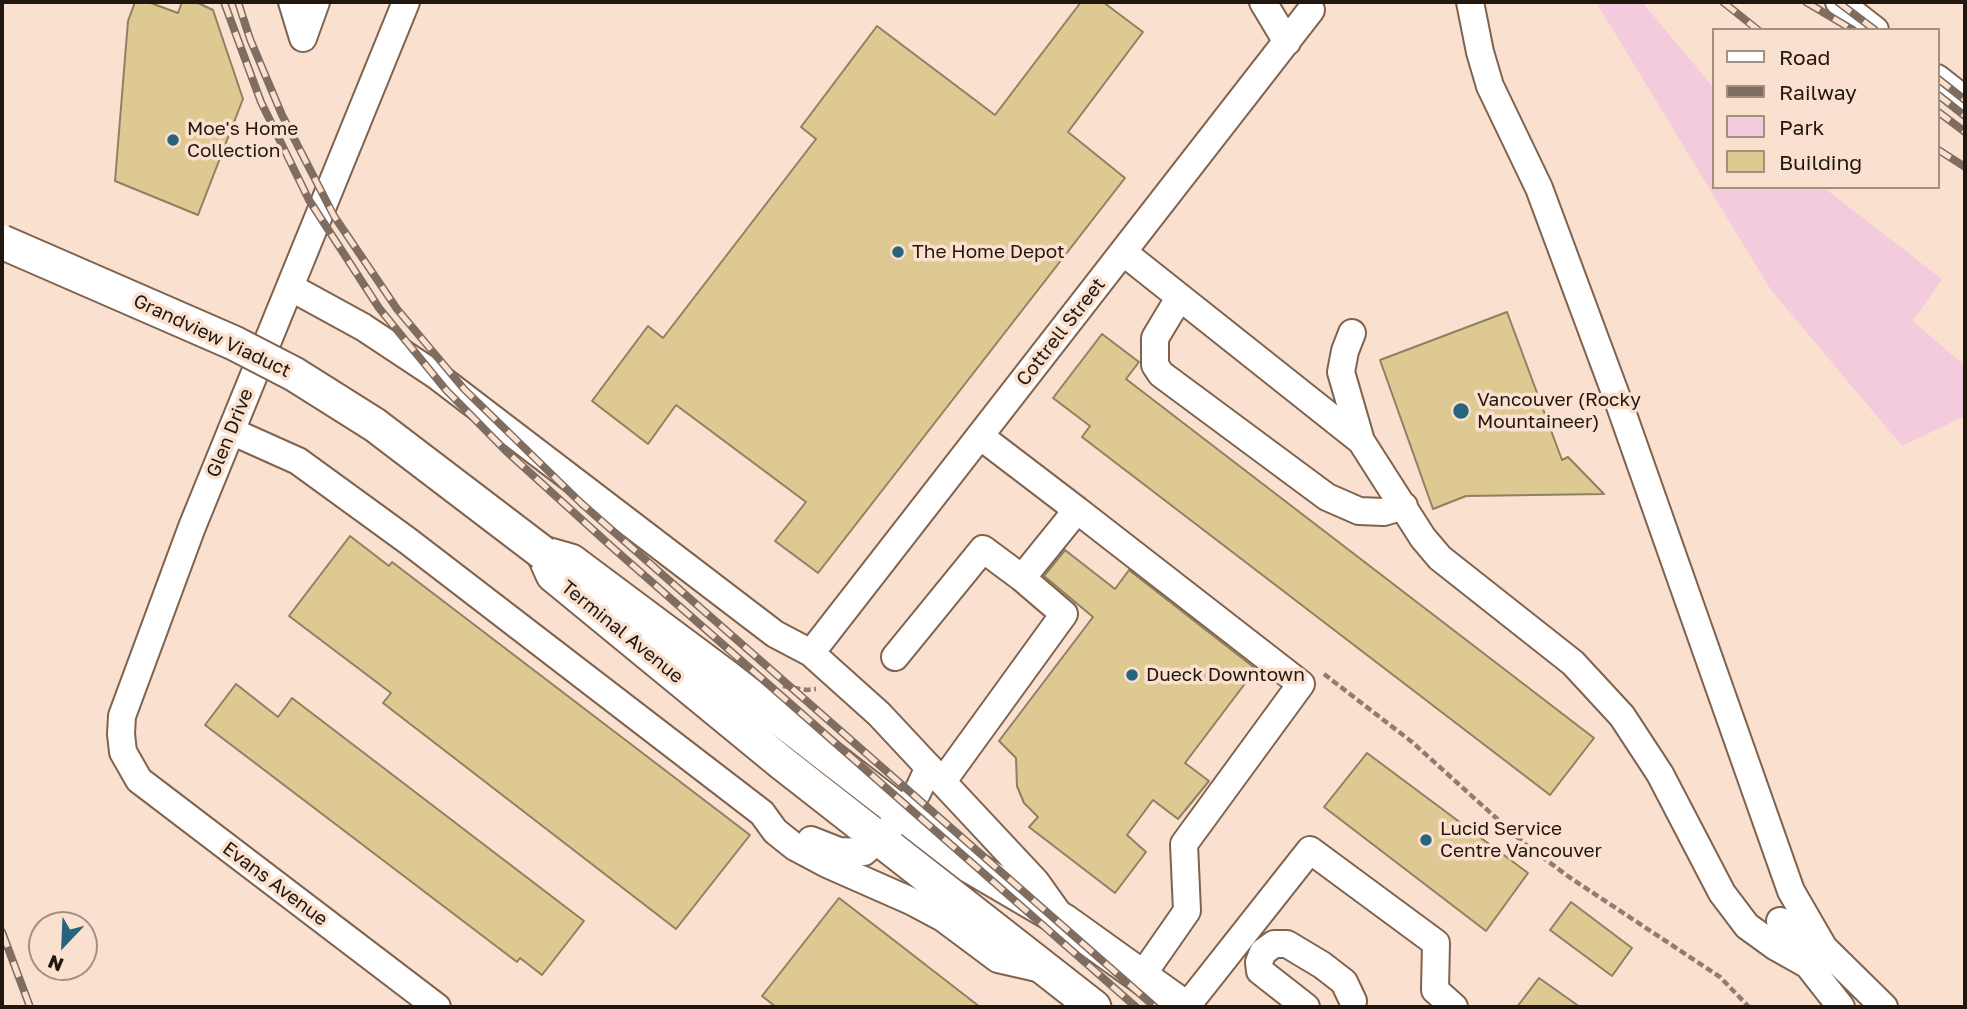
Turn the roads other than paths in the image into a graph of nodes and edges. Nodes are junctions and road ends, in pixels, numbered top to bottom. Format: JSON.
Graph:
{"nodes":[{"id":1,"x":292,"y":2,"type":"edge"},
{"id":2,"x":316,"y":2,"type":"edge"},
{"id":3,"x":1263,"y":2,"type":"edge"},
{"id":4,"x":1469,"y":2,"type":"edge"},
{"id":5,"x":1839,"y":2,"type":"edge"},
{"id":6,"x":397,"y":4,"type":"edge"},
{"id":7,"x":1311,"y":10,"type":"dead end"},
{"id":8,"x":1872,"y":28,"type":"edge"},
{"id":9,"x":1287,"y":42,"type":"junction"},
{"id":10,"x":1939,"y":80,"type":"edge"},
{"id":11,"x":1965,"y":100,"type":"edge"},
{"id":12,"x":2,"y":243,"type":"edge"},
{"id":13,"x":1123,"y":253,"type":"junction"},
{"id":14,"x":290,"y":287,"type":"junction"},
{"id":15,"x":1179,"y":298,"type":"junction"},
{"id":16,"x":1352,"y":333,"type":"dead end"},
{"id":17,"x":231,"y":430,"type":"junction"},
{"id":18,"x":980,"y":436,"type":"junction"},
{"id":19,"x":1361,"y":441,"type":"junction"},
{"id":20,"x":1404,"y":506,"type":"junction"},
{"id":21,"x":1077,"y":510,"type":"junction"},
{"id":22,"x":543,"y":553,"type":"junction"},
{"id":23,"x":1022,"y":578,"type":"junction"},
{"id":24,"x":811,"y":653,"type":"junction"},
{"id":25,"x":895,"y":657,"type":"dead end"},
{"id":26,"x":123,"y":752,"type":"joint"},
{"id":27,"x":936,"y":774,"type":"junction"},
{"id":28,"x":762,"y":813,"type":"junction"},
{"id":29,"x":902,"y":814,"type":"junction"},
{"id":30,"x":880,"y":838,"type":"junction"},
{"id":31,"x":1064,"y":921,"type":"junction"},
{"id":32,"x":1780,"y":921,"type":"dead end"},
{"id":33,"x":1225,"y":959,"type":"junction"},
{"id":34,"x":1808,"y":965,"type":"junction"},
{"id":35,"x":1048,"y":971,"type":"junction"},
{"id":36,"x":1260,"y":971,"type":"junction"},
{"id":37,"x":1141,"y":976,"type":"junction"},
{"id":38,"x":1357,"y":1004,"type":"edge"},
{"id":39,"x":437,"y":1007,"type":"edge"},
{"id":40,"x":1094,"y":1007,"type":"edge"},
{"id":41,"x":1185,"y":1007,"type":"edge"},
{"id":42,"x":1306,"y":1007,"type":"edge"},
{"id":43,"x":1454,"y":1007,"type":"edge"},
{"id":44,"x":1841,"y":1007,"type":"edge"},
{"id":45,"x":1884,"y":1007,"type":"edge"}],
"edges":[{"from":1,"to":2,"type":"street"},
{"from":3,"to":9,"type":"street"},
{"from":4,"to":45,"type":"street"},
{"from":5,"to":8,"type":"street"},
{"from":6,"to":14,"type":"street","name":"Glen Drive"},
{"from":7,"to":9,"type":"street","name":"Cottrell Street"},
{"from":9,"to":13,"type":"street","name":"Cottrell Street"},
{"from":10,"to":11,"type":"street"},
{"from":12,"to":22,"type":"main road","name":"Grandview Viaduct","bridge":true},
{"from":13,"to":15,"type":"street"},
{"from":13,"to":18,"type":"street","name":"Cottrell Street"},
{"from":14,"to":17,"type":"street","name":"Glen Drive"},
{"from":14,"to":24,"type":"street","name":"Terminal Avenue"},
{"from":15,"to":19,"type":"street"},
{"from":15,"to":20,"type":"street"},
{"from":16,"to":19,"type":"street"},
{"from":17,"to":26,"type":"street","name":"Glen Drive"},
{"from":17,"to":28,"type":"street","name":"Terminal Avenue"},
{"from":18,"to":21,"type":"street"},
{"from":18,"to":24,"type":"street","name":"Cottrell Street"},
{"from":19,"to":20,"type":"street"},
{"from":20,"to":34,"type":"street"},
{"from":21,"to":23,"type":"street"},
{"from":21,"to":37,"type":"street"},
{"from":22,"to":29,"type":"main road","name":"Terminal Avenue"},
{"from":22,"to":30,"type":"main road","name":"Terminal Avenue"},
{"from":23,"to":25,"type":"street"},
{"from":23,"to":27,"type":"street"},
{"from":24,"to":27,"type":"street","name":"Terminal Avenue"},
{"from":26,"to":39,"type":"street","name":"Evans Avenue"},
{"from":27,"to":29,"type":"street"},
{"from":27,"to":31,"type":"street","name":"Terminal Avenue"},
{"from":28,"to":30,"type":"street"},
{"from":28,"to":35,"type":"street","name":"Terminal Avenue"},
{"from":29,"to":30,"type":"street"},
{"from":29,"to":31,"type":"main road","name":"Terminal Avenue"},
{"from":30,"to":35,"type":"main road","name":"Terminal Avenue"},
{"from":31,"to":37,"type":"main road","name":"Terminal Avenue"},
{"from":32,"to":34,"type":"street"},
{"from":33,"to":36,"type":"street"},
{"from":33,"to":41,"type":"street"},
{"from":33,"to":43,"type":"street"},
{"from":34,"to":44,"type":"street"},
{"from":35,"to":40,"type":"main road","name":"Terminal Avenue"},
{"from":36,"to":38,"type":"street"},
{"from":36,"to":42,"type":"street"},
{"from":37,"to":41,"type":"main road","name":"Terminal Avenue"}]}
